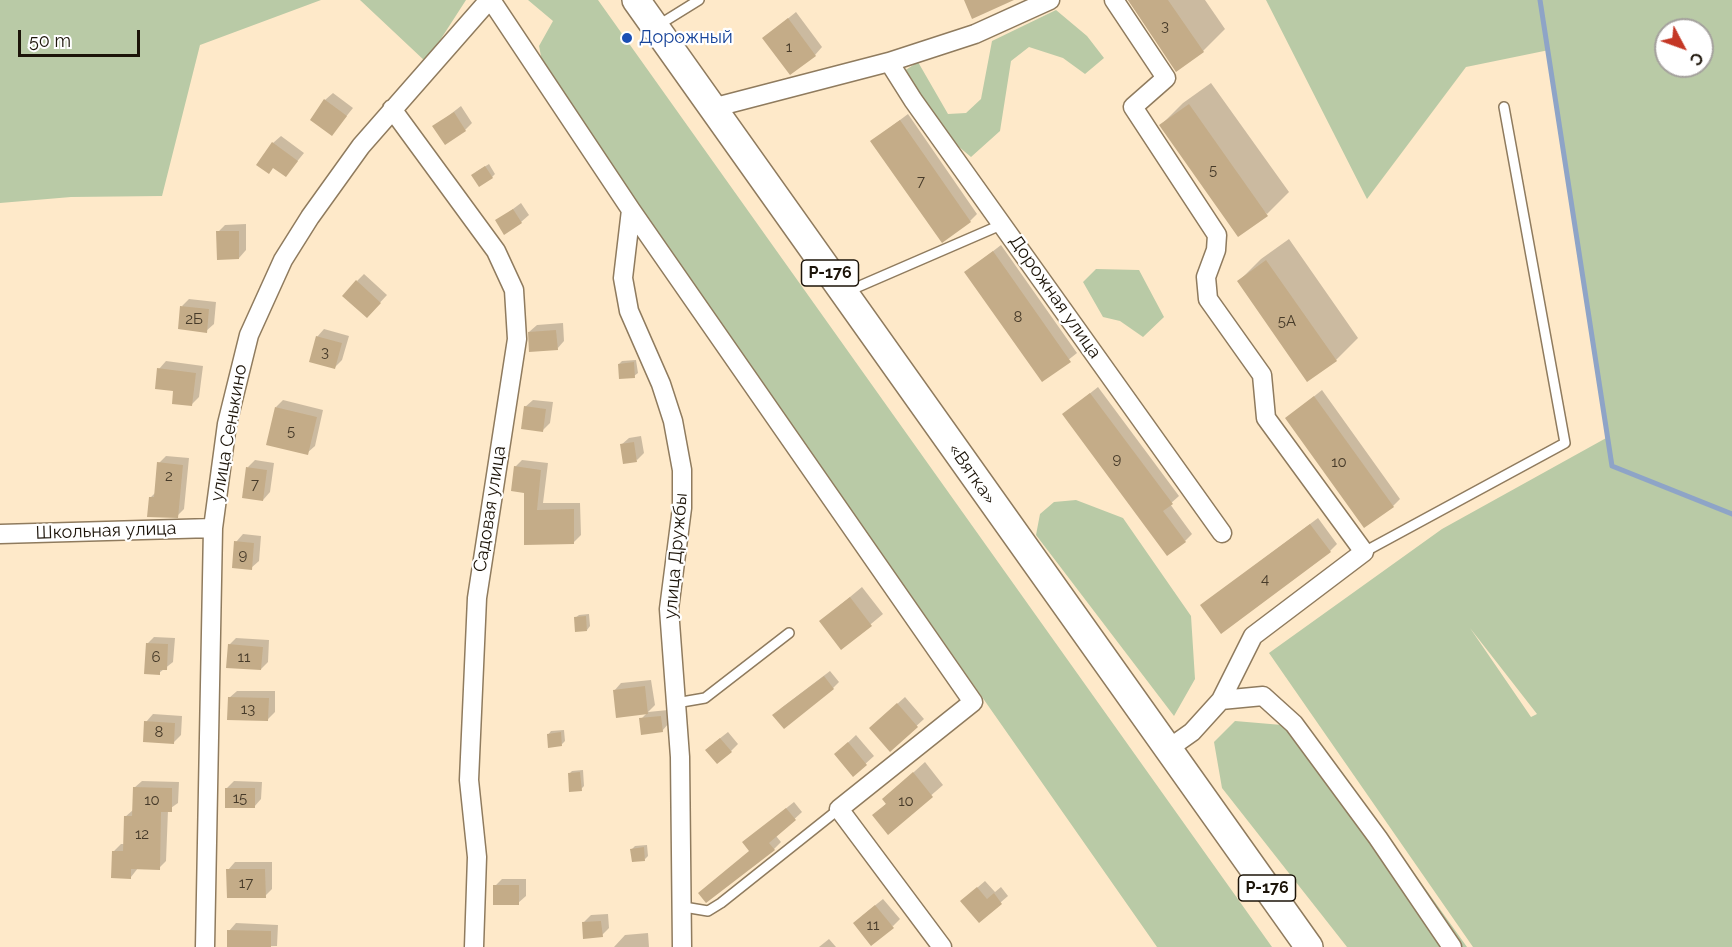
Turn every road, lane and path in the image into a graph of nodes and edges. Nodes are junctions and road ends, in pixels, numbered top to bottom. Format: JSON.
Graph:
{"nodes":[{"id":1,"x":490,"y":0,"type":"edge"},
{"id":2,"x":636,"y":0,"type":"edge"},
{"id":3,"x":699,"y":0,"type":"edge"},
{"id":4,"x":1050,"y":0,"type":"edge"},
{"id":5,"x":1114,"y":0,"type":"edge"},
{"id":6,"x":655,"y":28,"type":"junction"},
{"id":7,"x":889,"y":62,"type":"junction"},
{"id":8,"x":1504,"y":107,"type":"dead end"},
{"id":9,"x":712,"y":108,"type":"junction"},
{"id":10,"x":392,"y":109,"type":"junction"},
{"id":11,"x":630,"y":210,"type":"junction"},
{"id":12,"x":1003,"y":224,"type":"junction"},
{"id":13,"x":844,"y":293,"type":"junction"},
{"id":14,"x":213,"y":528,"type":"junction"},
{"id":15,"x":1222,"y":533,"type":"dead end"},
{"id":16,"x":0,"y":534,"type":"edge"},
{"id":17,"x":1364,"y":552,"type":"junction"},
{"id":18,"x":789,"y":633,"type":"dead end"},
{"id":19,"x":1221,"y":700,"type":"junction"},
{"id":20,"x":676,"y":703,"type":"junction"},
{"id":21,"x":1168,"y":749,"type":"junction"},
{"id":22,"x":839,"y":809,"type":"junction"},
{"id":23,"x":684,"y":907,"type":"junction"},
{"id":24,"x":933,"y":944,"type":"edge"},
{"id":25,"x":205,"y":947,"type":"edge"},
{"id":26,"x":474,"y":947,"type":"edge"},
{"id":27,"x":682,"y":947,"type":"edge"},
{"id":28,"x":1309,"y":947,"type":"edge"},
{"id":29,"x":1452,"y":947,"type":"edge"}],
"edges":[{"from":1,"to":10,"type":"street","name":"улица Сенькино"},
{"from":1,"to":11,"type":"street"},
{"from":2,"to":6,"type":"main road","name":"«Вятка»","number":"Р-176"},
{"from":3,"to":6,"type":"lane"},
{"from":4,"to":7,"type":"street"},
{"from":5,"to":17,"type":"street"},
{"from":6,"to":9,"type":"main road","name":"«Вятка»","number":"Р-176"},
{"from":7,"to":9,"type":"street"},
{"from":7,"to":12,"type":"street","name":"Дорожная улица"},
{"from":8,"to":17,"type":"lane"},
{"from":9,"to":13,"type":"main road","name":"«Вятка»","number":"Р-176"},
{"from":10,"to":14,"type":"street","name":"улица Сенькино"},
{"from":10,"to":26,"type":"street","name":"Садовая улица"},
{"from":11,"to":20,"type":"street","name":"улица Дружбы"},
{"from":11,"to":22,"type":"street"},
{"from":12,"to":13,"type":"lane"},
{"from":12,"to":15,"type":"street","name":"Дорожная улица"},
{"from":13,"to":21,"type":"main road","name":"«Вятка»","number":"Р-176"},
{"from":14,"to":16,"type":"street","name":"Школьная улица"},
{"from":14,"to":25,"type":"street","name":"улица Сенькино"},
{"from":17,"to":19,"type":"street"},
{"from":18,"to":20,"type":"lane"},
{"from":19,"to":21,"type":"street"},
{"from":19,"to":29,"type":"street"},
{"from":20,"to":23,"type":"street","name":"улица Дружбы"},
{"from":21,"to":28,"type":"main road","name":"«Вятка»","number":"Р-176"},
{"from":22,"to":23,"type":"lane"},
{"from":22,"to":24,"type":"street"},
{"from":23,"to":27,"type":"street","name":"улица Дружбы"}]}
